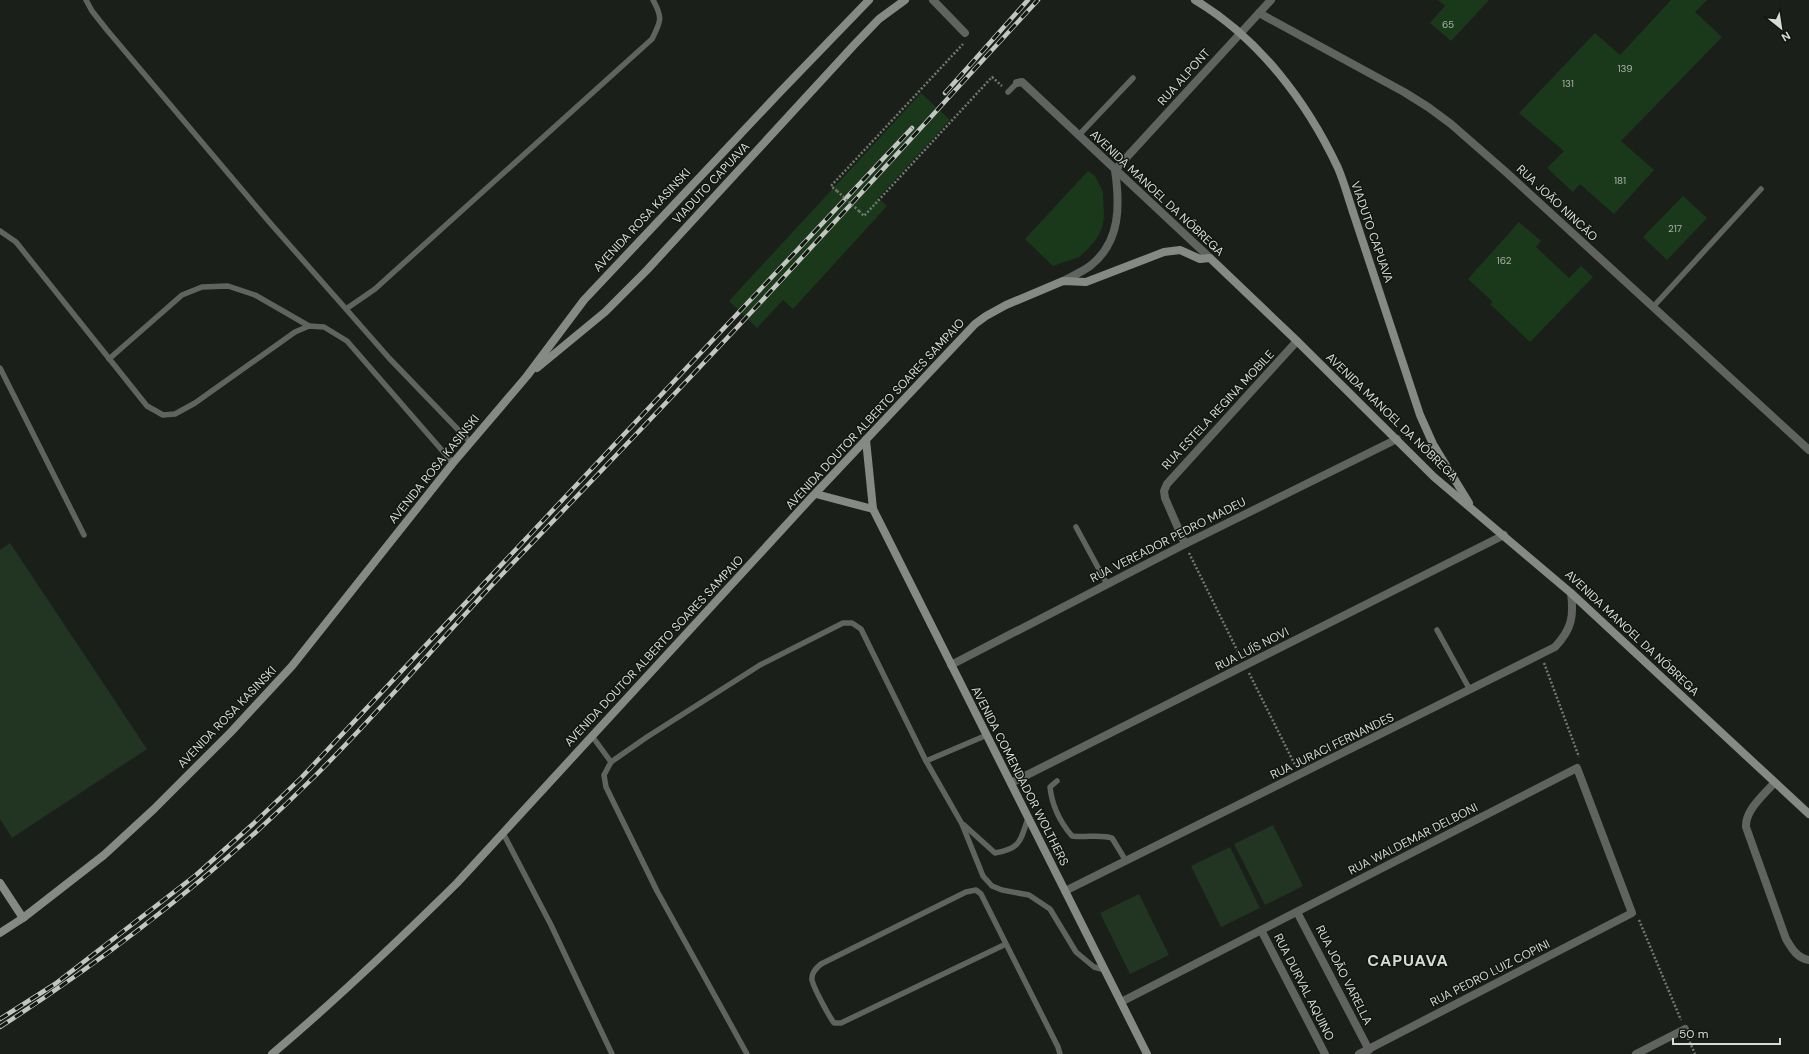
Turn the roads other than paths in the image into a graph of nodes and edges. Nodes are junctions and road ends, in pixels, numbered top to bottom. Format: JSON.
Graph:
{"nodes":[{"id":1,"x":86,"y":0,"type":"edge"},
{"id":2,"x":653,"y":0,"type":"edge"},
{"id":3,"x":869,"y":0,"type":"edge"},
{"id":4,"x":905,"y":0,"type":"edge"},
{"id":5,"x":933,"y":0,"type":"edge"},
{"id":6,"x":1195,"y":0,"type":"edge"},
{"id":7,"x":1271,"y":0,"type":"edge"},
{"id":8,"x":1259,"y":12,"type":"junction"},
{"id":9,"x":965,"y":33,"type":"dead end"},
{"id":10,"x":1133,"y":78,"type":"dead end"},
{"id":11,"x":1017,"y":83,"type":"joint"},
{"id":12,"x":1008,"y":92,"type":"road end"},
{"id":13,"x":1078,"y":136,"type":"junction"},
{"id":14,"x":1115,"y":170,"type":"junction"},
{"id":15,"x":1762,"y":189,"type":"dead end"},
{"id":16,"x":0,"y":231,"type":"edge"},
{"id":17,"x":1210,"y":258,"type":"junction"},
{"id":18,"x":1063,"y":281,"type":"junction"},
{"id":19,"x":1653,"y":307,"type":"junction"},
{"id":20,"x":346,"y":309,"type":"junction"},
{"id":21,"x":309,"y":326,"type":"junction"},
{"id":22,"x":1297,"y":341,"type":"junction"},
{"id":23,"x":109,"y":359,"type":"junction"},
{"id":24,"x":0,"y":368,"type":"edge"},
{"id":25,"x":527,"y":376,"type":"junction"},
{"id":26,"x":1397,"y":439,"type":"junction"},
{"id":27,"x":866,"y":440,"type":"junction"},
{"id":28,"x":470,"y":442,"type":"junction"},
{"id":29,"x":1809,"y":450,"type":"edge"},
{"id":30,"x":453,"y":463,"type":"junction"},
{"id":31,"x":816,"y":494,"type":"junction"},
{"id":32,"x":873,"y":508,"type":"junction"},
{"id":33,"x":1473,"y":508,"type":"junction"},
{"id":34,"x":1076,"y":527,"type":"dead end"},
{"id":35,"x":84,"y":535,"type":"dead end"},
{"id":36,"x":1504,"y":535,"type":"junction"},
{"id":37,"x":1185,"y":544,"type":"junction"},
{"id":38,"x":1107,"y":584,"type":"junction"},
{"id":39,"x":1571,"y":592,"type":"junction"},
{"id":40,"x":1437,"y":630,"type":"dead end"},
{"id":41,"x":951,"y":665,"type":"junction"},
{"id":42,"x":1470,"y":690,"type":"junction"},
{"id":43,"x":987,"y":735,"type":"junction"},
{"id":44,"x":592,"y":736,"type":"junction"},
{"id":45,"x":926,"y":761,"type":"junction"},
{"id":46,"x":611,"y":762,"type":"junction"},
{"id":47,"x":1057,"y":781,"type":"dead end"},
{"id":48,"x":1011,"y":783,"type":"junction"},
{"id":49,"x":1774,"y":783,"type":"junction"},
{"id":50,"x":1809,"y":814,"type":"edge"},
{"id":51,"x":1028,"y":818,"type":"junction"},
{"id":52,"x":962,"y":824,"type":"junction"},
{"id":53,"x":503,"y":833,"type":"junction"},
{"id":54,"x":1126,"y":861,"type":"junction"},
{"id":55,"x":0,"y":883,"type":"edge"},
{"id":56,"x":1065,"y":891,"type":"junction"},
{"id":57,"x":1297,"y":912,"type":"junction"},
{"id":58,"x":1632,"y":914,"type":"joint"},
{"id":59,"x":23,"y":918,"type":"junction"},
{"id":60,"x":1261,"y":930,"type":"junction"},
{"id":61,"x":0,"y":933,"type":"edge"},
{"id":62,"x":1006,"y":944,"type":"junction"},
{"id":63,"x":1809,"y":960,"type":"edge"},
{"id":64,"x":1105,"y":970,"type":"junction"},
{"id":65,"x":1121,"y":1002,"type":"junction"},
{"id":66,"x":1685,"y":1029,"type":"road end"},
{"id":67,"x":1369,"y":1050,"type":"junction"},
{"id":68,"x":272,"y":1054,"type":"edge"},
{"id":69,"x":612,"y":1054,"type":"edge"},
{"id":70,"x":747,"y":1054,"type":"edge"},
{"id":71,"x":1060,"y":1054,"type":"edge"},
{"id":72,"x":1147,"y":1054,"type":"edge"},
{"id":73,"x":1325,"y":1054,"type":"edge"},
{"id":74,"x":1359,"y":1054,"type":"edge"},
{"id":75,"x":1636,"y":1054,"type":"edge"}],
"edges":[{"from":1,"to":20,"type":"lane"},
{"from":2,"to":20,"type":"lane"},
{"from":3,"to":25,"type":"main road","name":"AVENIDA ROSA KASINSKI"},
{"from":4,"to":25,"type":"main road","name":"VIADUTO CAPUAVA"},
{"from":5,"to":9,"type":"street"},
{"from":6,"to":33,"type":"main road","name":"VIADUTO CAPUAVA","bridge":true},
{"from":7,"to":8,"type":"street","name":"RUA ALPONT"},
{"from":8,"to":14,"type":"street","name":"RUA ALPONT"},
{"from":8,"to":19,"type":"street","name":"RUA JOÃO NINCÃO"},
{"from":10,"to":13,"type":"lane"},
{"from":11,"to":12,"type":"lane"},
{"from":11,"to":13,"type":"street","name":"AVENIDA MANOEL DA NÓBREGA"},
{"from":13,"to":14,"type":"street","name":"AVENIDA MANOEL DA NÓBREGA"},
{"from":14,"to":17,"type":"street","name":"AVENIDA MANOEL DA NÓBREGA"},
{"from":14,"to":18,"type":"street","name":"AVENIDA DOUTOR ALBERTO SOARES SAMPAIO"},
{"from":15,"to":19,"type":"lane"},
{"from":16,"to":23,"type":"lane"},
{"from":17,"to":18,"type":"main road","name":"AVENIDA DOUTOR ALBERTO SOARES SAMPAIO"},
{"from":17,"to":22,"type":"main road","name":"AVENIDA MANOEL DA NÓBREGA"},
{"from":18,"to":27,"type":"main road","name":"AVENIDA DOUTOR ALBERTO SOARES SAMPAIO"},
{"from":19,"to":29,"type":"street","name":"RUA JOÃO NINCÃO"},
{"from":20,"to":28,"type":"lane"},
{"from":21,"to":23,"type":"lane"},
{"from":21,"to":23,"type":"lane"},
{"from":21,"to":30,"type":"lane"},
{"from":22,"to":26,"type":"main road","name":"AVENIDA MANOEL DA NÓBREGA"},
{"from":22,"to":37,"type":"street","name":"RUA ESTELA REGINA MOBILE"},
{"from":24,"to":35,"type":"lane"},
{"from":25,"to":28,"type":"main road","name":"AVENIDA ROSA KASINSKI"},
{"from":26,"to":33,"type":"main road","name":"AVENIDA MANOEL DA NÓBREGA"},
{"from":26,"to":37,"type":"street","name":"RUA VEREADOR PEDRO MADEU"},
{"from":27,"to":31,"type":"main road","name":"AVENIDA DOUTOR ALBERTO SOARES SAMPAIO"},
{"from":27,"to":32,"type":"main road","name":"AVENIDA COMENDADOR WOLTHERS"},
{"from":28,"to":30,"type":"main road","name":"AVENIDA ROSA KASINSKI"},
{"from":30,"to":59,"type":"main road","name":"AVENIDA ROSA KASINSKI"},
{"from":31,"to":32,"type":"main road"},
{"from":31,"to":44,"type":"main road","name":"AVENIDA DOUTOR ALBERTO SOARES SAMPAIO"},
{"from":32,"to":41,"type":"main road","name":"AVENIDA COMENDADOR WOLTHERS"},
{"from":33,"to":36,"type":"main road","name":"AVENIDA MANOEL DA NÓBREGA"},
{"from":34,"to":38,"type":"lane"},
{"from":36,"to":39,"type":"main road","name":"AVENIDA MANOEL DA NÓBREGA"},
{"from":36,"to":48,"type":"street","name":"RUA LUÍS NOVI"},
{"from":37,"to":38,"type":"street","name":"RUA VEREADOR PEDRO MADEU"},
{"from":38,"to":41,"type":"street","name":"RUA VEREADOR PEDRO MADEU"},
{"from":39,"to":42,"type":"street","name":"RUA JURACI FERNANDES"},
{"from":39,"to":49,"type":"main road","name":"AVENIDA MANOEL DA NÓBREGA"},
{"from":40,"to":42,"type":"lane"},
{"from":41,"to":43,"type":"main road","name":"AVENIDA COMENDADOR WOLTHERS"},
{"from":42,"to":54,"type":"street","name":"RUA JURACI FERNANDES"},
{"from":43,"to":45,"type":"lane"},
{"from":43,"to":48,"type":"main road","name":"AVENIDA COMENDADOR WOLTHERS"},
{"from":44,"to":46,"type":"lane"},
{"from":44,"to":53,"type":"main road","name":"AVENIDA DOUTOR ALBERTO SOARES SAMPAIO"},
{"from":45,"to":46,"type":"lane"},
{"from":45,"to":52,"type":"lane"},
{"from":46,"to":70,"type":"lane"},
{"from":47,"to":54,"type":"lane"},
{"from":48,"to":51,"type":"main road","name":"AVENIDA COMENDADOR WOLTHERS"},
{"from":49,"to":50,"type":"main road","name":"AVENIDA MANOEL DA NÓBREGA"},
{"from":49,"to":63,"type":"street"},
{"from":51,"to":52,"type":"lane"},
{"from":51,"to":56,"type":"main road","name":"AVENIDA COMENDADOR WOLTHERS"},
{"from":52,"to":64,"type":"lane"},
{"from":53,"to":68,"type":"main road","name":"AVENIDA DOUTOR ALBERTO SOARES SAMPAIO"},
{"from":53,"to":69,"type":"lane"},
{"from":54,"to":56,"type":"street","name":"RUA JURACI FERNANDES"},
{"from":55,"to":59,"type":"main road"},
{"from":56,"to":64,"type":"main road","name":"AVENIDA COMENDADOR WOLTHERS"},
{"from":57,"to":58,"type":"street","name":"RUA WALDEMAR DELBONI"},
{"from":57,"to":60,"type":"street","name":"RUA WALDEMAR DELBONI"},
{"from":57,"to":67,"type":"street","name":"RUA JOÃO VARELLA"},
{"from":58,"to":67,"type":"street","name":"RUA PEDRO LUIZ COPINI"},
{"from":59,"to":61,"type":"main road","name":"AVENIDA ROSA KASINSKI"},
{"from":60,"to":65,"type":"street","name":"RUA WALDEMAR DELBONI"},
{"from":60,"to":73,"type":"street","name":"RUA DURVAL AQUINO"},
{"from":62,"to":62,"type":"lane"},
{"from":62,"to":71,"type":"lane"},
{"from":64,"to":65,"type":"main road","name":"AVENIDA COMENDADOR WOLTHERS"},
{"from":65,"to":72,"type":"main road","name":"AVENIDA COMENDADOR WOLTHERS"},
{"from":66,"to":75,"type":"street"},
{"from":67,"to":74,"type":"street","name":"RUA PEDRO LUIZ COPINI"}]}
